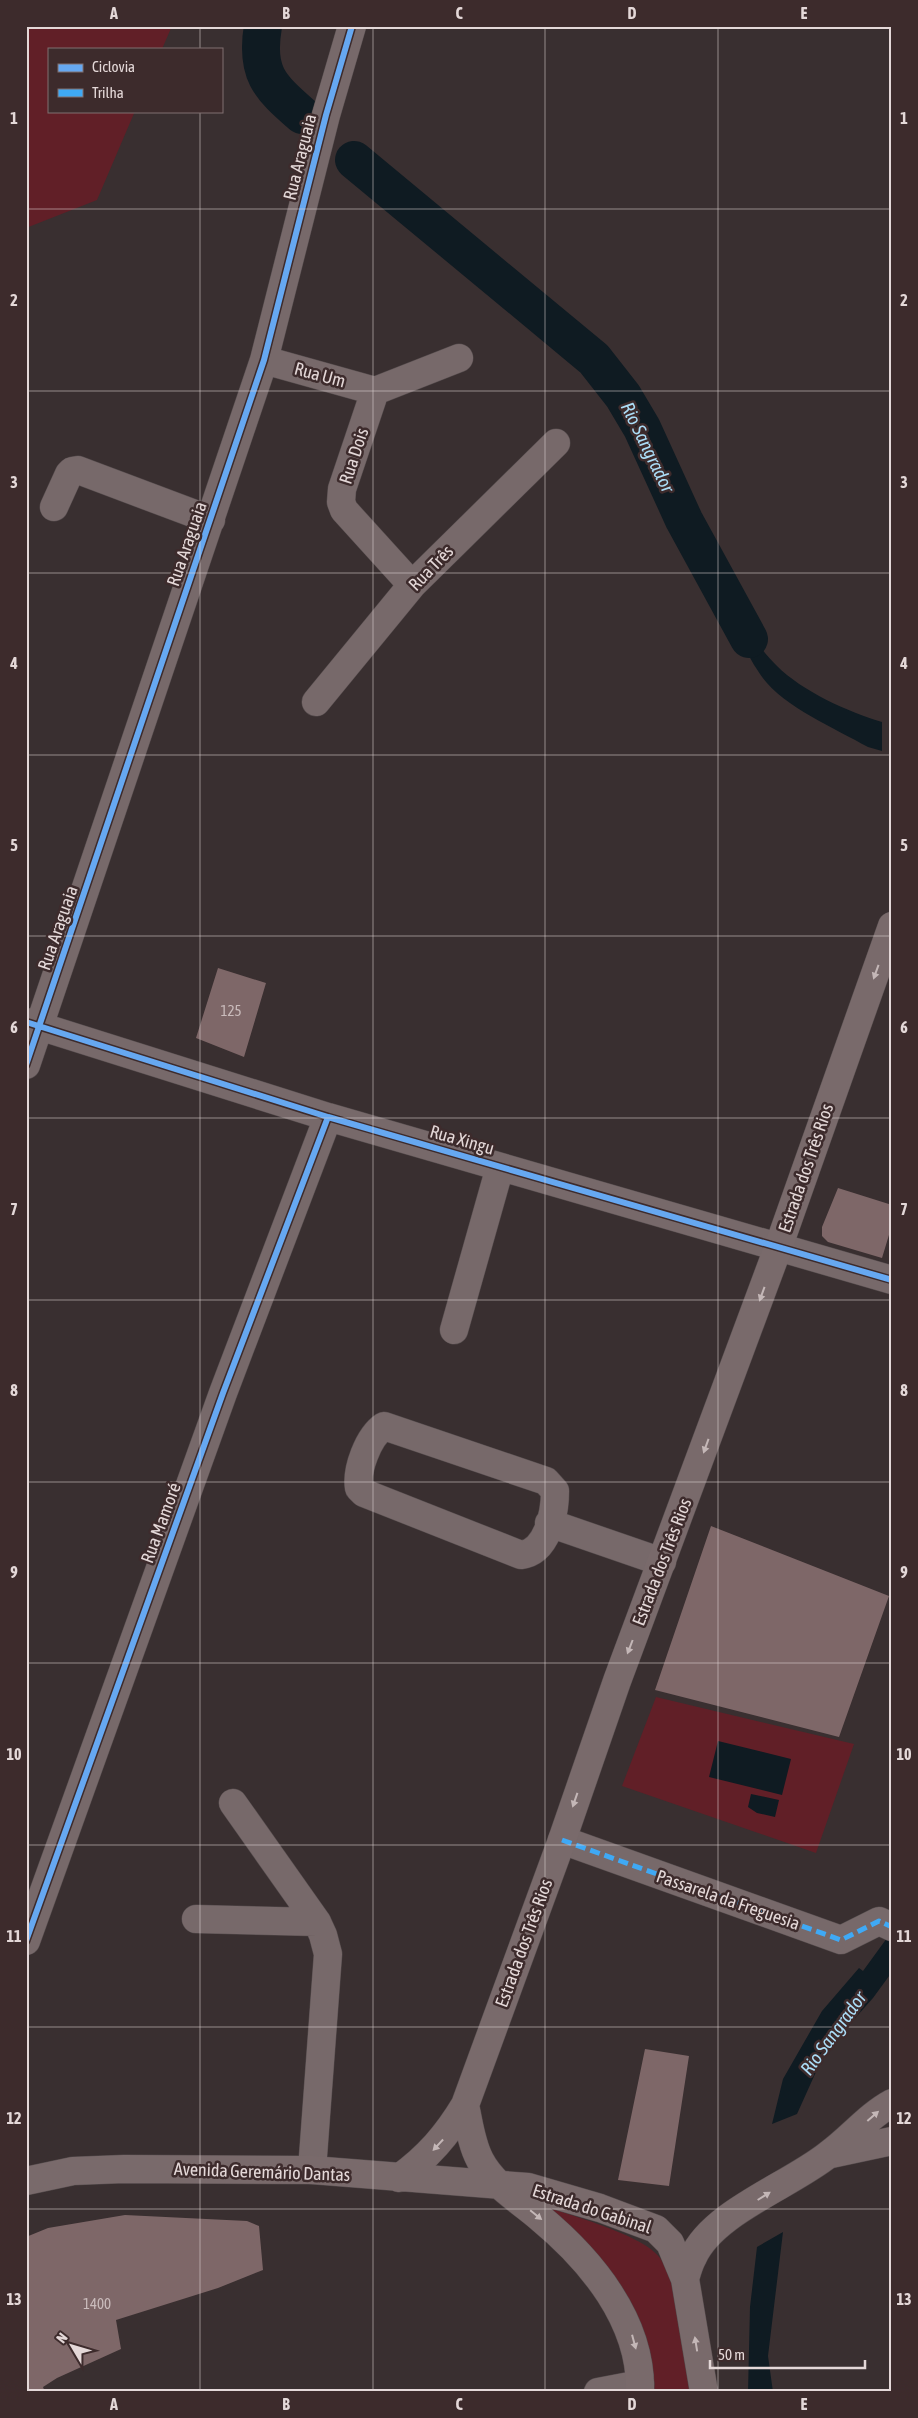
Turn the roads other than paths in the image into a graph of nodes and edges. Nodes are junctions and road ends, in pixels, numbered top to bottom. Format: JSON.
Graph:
{"nodes":[{"id":1,"x":352,"y":26,"type":"edge"},
{"id":2,"x":459,"y":358,"type":"dead end"},
{"id":3,"x":264,"y":360,"type":"junction"},
{"id":4,"x":375,"y":391,"type":"junction"},
{"id":5,"x":556,"y":443,"type":"dead end"},
{"id":6,"x":54,"y":507,"type":"dead end"},
{"id":7,"x":211,"y":520,"type":"junction"},
{"id":8,"x":412,"y":585,"type":"junction"},
{"id":9,"x":316,"y":702,"type":"dead end"},
{"id":10,"x":892,"y":926,"type":"edge"},
{"id":11,"x":33,"y":1024,"type":"edge"},
{"id":12,"x":26,"y":1065,"type":"edge"},
{"id":13,"x":328,"y":1116,"type":"junction"},
{"id":14,"x":500,"y":1167,"type":"junction"},
{"id":15,"x":778,"y":1248,"type":"junction"},
{"id":16,"x":892,"y":1280,"type":"edge"},
{"id":17,"x":454,"y":1330,"type":"dead end"},
{"id":18,"x":549,"y":1523,"type":"junction"},
{"id":19,"x":662,"y":1562,"type":"junction"},
{"id":20,"x":233,"y":1803,"type":"dead end"},
{"id":21,"x":562,"y":1840,"type":"junction"},
{"id":22,"x":196,"y":1919,"type":"dead end"},
{"id":23,"x":317,"y":1922,"type":"junction"},
{"id":24,"x":892,"y":1927,"type":"edge"},
{"id":25,"x":26,"y":1941,"type":"edge"},
{"id":26,"x":892,"y":2103,"type":"edge"},
{"id":27,"x":465,"y":2105,"type":"junction"},
{"id":28,"x":892,"y":2141,"type":"edge"},
{"id":29,"x":830,"y":2154,"type":"junction"},
{"id":30,"x":312,"y":2170,"type":"junction"},
{"id":31,"x":399,"y":2178,"type":"junction"},
{"id":32,"x":26,"y":2181,"type":"edge"},
{"id":33,"x":498,"y":2185,"type":"junction"},
{"id":34,"x":685,"y":2279,"type":"junction"},
{"id":35,"x":640,"y":2388,"type":"edge"},
{"id":36,"x":598,"y":2392,"type":"edge"},
{"id":37,"x":704,"y":2392,"type":"edge"}],
"edges":[{"from":1,"to":3,"type":"street","name":"Rua Araguaia"},
{"from":2,"to":4,"type":"street"},
{"from":3,"to":4,"type":"street","name":"Rua Um"},
{"from":3,"to":7,"type":"street","name":"Rua Araguaia"},
{"from":4,"to":8,"type":"street","name":"Rua Dois"},
{"from":5,"to":8,"type":"street","name":"Rua Três"},
{"from":6,"to":7,"type":"street"},
{"from":7,"to":11,"type":"street","name":"Rua Araguaia"},
{"from":8,"to":9,"type":"street","name":"Rua Três"},
{"from":10,"to":15,"type":"main road","name":"Estrada dos Três Rios","one_way":true},
{"from":11,"to":12,"type":"street","name":"Rua Araguaia"},
{"from":11,"to":13,"type":"street","name":"Rua Xingu"},
{"from":13,"to":14,"type":"street","name":"Rua Xingu"},
{"from":13,"to":25,"type":"street","name":"Rua Mamoré"},
{"from":14,"to":15,"type":"street","name":"Rua Xingu"},
{"from":14,"to":17,"type":"street"},
{"from":15,"to":16,"type":"street","name":"Rua Xingu"},
{"from":15,"to":19,"type":"main road","name":"Estrada dos Três Rios","one_way":true},
{"from":18,"to":18,"type":"street"},
{"from":18,"to":19,"type":"street"},
{"from":19,"to":21,"type":"main road","name":"Estrada dos Três Rios","one_way":true},
{"from":20,"to":23,"type":"street"},
{"from":21,"to":24,"type":"street","name":"Passarela da Freguesia"},
{"from":21,"to":27,"type":"main road","name":"Estrada dos Três Rios"},
{"from":22,"to":23,"type":"street"},
{"from":23,"to":30,"type":"street"},
{"from":29,"to":26,"type":"main road","one_way":true},
{"from":27,"to":31,"type":"main road","name":"Estrada dos Três Rios","one_way":true},
{"from":27,"to":33,"type":"main road"},
{"from":28,"to":29,"type":"main road"},
{"from":34,"to":29,"type":"main road","one_way":true},
{"from":30,"to":31,"type":"main road","name":"Avenida Geremário Dantas"},
{"from":30,"to":32,"type":"main road","name":"Avenida Geremário Dantas"},
{"from":31,"to":33,"type":"main road","name":"Avenida Geremário Dantas"},
{"from":33,"to":34,"type":"main road","name":"Estrada do Gabinal"},
{"from":33,"to":35,"type":"main road","name":"Estrada do Gabinal","one_way":true},
{"from":37,"to":34,"type":"main road","name":"Estrada do Gabinal","one_way":true},
{"from":35,"to":36,"type":"street"}]}
